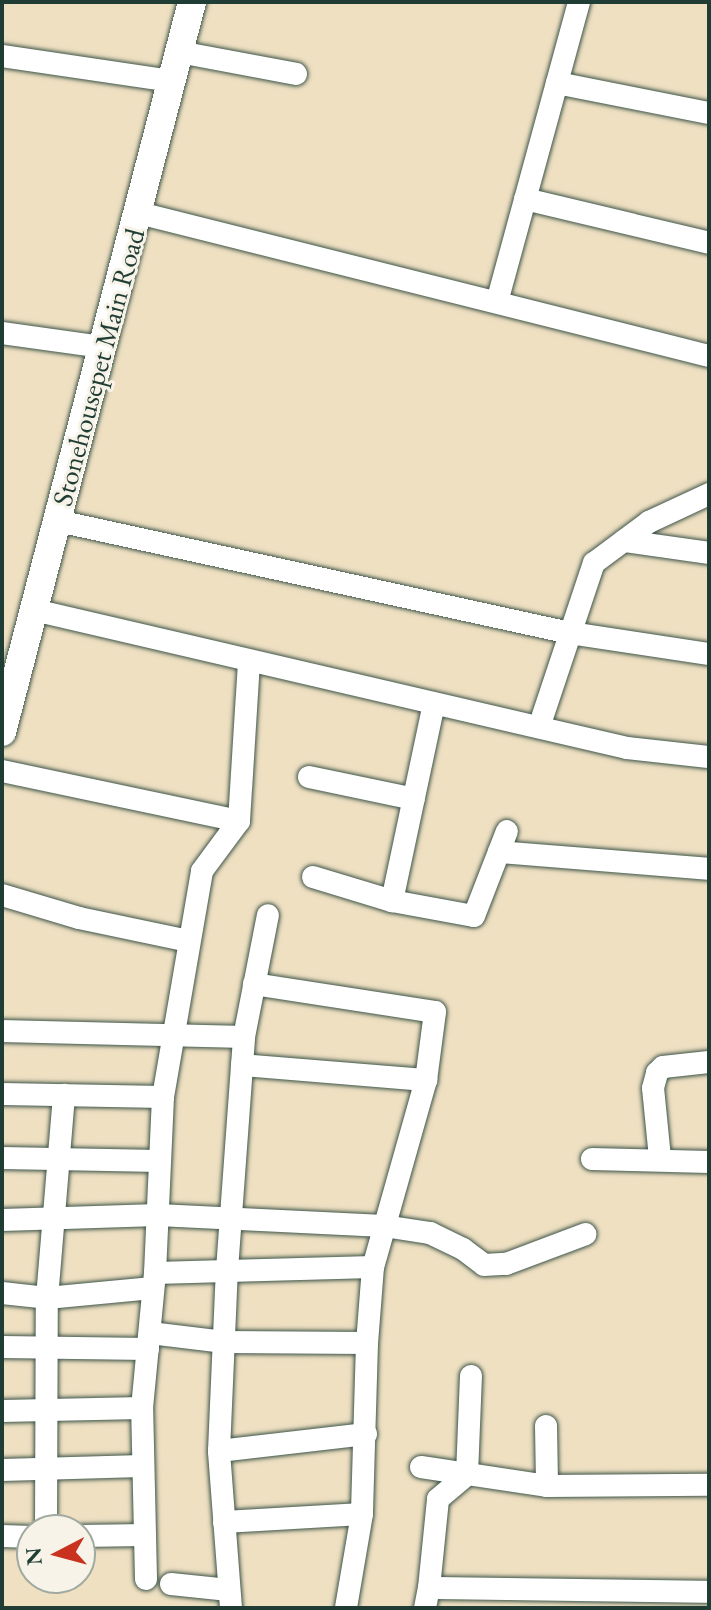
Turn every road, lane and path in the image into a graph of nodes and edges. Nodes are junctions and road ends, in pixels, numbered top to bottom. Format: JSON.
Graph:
{"nodes":[{"id":1,"x":192,"y":2,"type":"edge"},
{"id":2,"x":579,"y":2,"type":"edge"},
{"id":3,"x":179,"y":52,"type":"junction"},
{"id":4,"x":2,"y":56,"type":"edge"},
{"id":5,"x":296,"y":74,"type":"dead end"},
{"id":6,"x":172,"y":81,"type":"junction"},
{"id":7,"x":557,"y":83,"type":"junction"},
{"id":8,"x":709,"y":113,"type":"edge"},
{"id":9,"x":525,"y":199,"type":"junction"},
{"id":10,"x":139,"y":213,"type":"junction"},
{"id":11,"x":709,"y":243,"type":"edge"},
{"id":12,"x":497,"y":302,"type":"junction"},
{"id":13,"x":2,"y":333,"type":"edge"},
{"id":14,"x":103,"y":347,"type":"junction"},
{"id":15,"x":709,"y":356,"type":"edge"},
{"id":16,"x":709,"y":494,"type":"edge"},
{"id":17,"x":58,"y":521,"type":"junction"},
{"id":18,"x":624,"y":541,"type":"junction"},
{"id":19,"x":709,"y":553,"type":"edge"},
{"id":20,"x":34,"y":610,"type":"junction"},
{"id":21,"x":570,"y":633,"type":"junction"},
{"id":22,"x":709,"y":654,"type":"edge"},
{"id":23,"x":249,"y":661,"type":"junction"},
{"id":24,"x":434,"y":703,"type":"junction"},
{"id":25,"x":539,"y":727,"type":"junction"},
{"id":26,"x":2,"y":732,"type":"edge"},
{"id":27,"x":709,"y":757,"type":"edge"},
{"id":28,"x":2,"y":771,"type":"edge"},
{"id":29,"x":309,"y":777,"type":"dead end"},
{"id":30,"x":414,"y":799,"type":"junction"},
{"id":31,"x":239,"y":821,"type":"junction"},
{"id":32,"x":709,"y":869,"type":"edge"},
{"id":33,"x":313,"y":877,"type":"dead end"},
{"id":34,"x":2,"y":895,"type":"edge"},
{"id":35,"x":392,"y":901,"type":"junction"},
{"id":36,"x":268,"y":915,"type":"dead end"},
{"id":37,"x":189,"y":941,"type":"junction"},
{"id":38,"x":254,"y":984,"type":"junction"},
{"id":39,"x":2,"y":1031,"type":"edge"},
{"id":40,"x":172,"y":1036,"type":"junction"},
{"id":41,"x":244,"y":1037,"type":"junction"},
{"id":42,"x":709,"y":1062,"type":"edge"},
{"id":43,"x":242,"y":1065,"type":"junction"},
{"id":44,"x":426,"y":1080,"type":"junction"},
{"id":45,"x":2,"y":1094,"type":"edge"},
{"id":46,"x":64,"y":1095,"type":"junction"},
{"id":47,"x":163,"y":1097,"type":"junction"},
{"id":48,"x":2,"y":1158,"type":"edge"},
{"id":49,"x":660,"y":1158,"type":"junction"},
{"id":50,"x":61,"y":1159,"type":"junction"},
{"id":51,"x":592,"y":1159,"type":"dead end"},
{"id":52,"x":160,"y":1161,"type":"junction"},
{"id":53,"x":709,"y":1162,"type":"edge"},
{"id":54,"x":158,"y":1215,"type":"junction"},
{"id":55,"x":232,"y":1218,"type":"junction"},
{"id":56,"x":2,"y":1220,"type":"edge"},
{"id":57,"x":52,"y":1220,"type":"junction"},
{"id":58,"x":384,"y":1226,"type":"junction"},
{"id":59,"x":586,"y":1234,"type":"dead end"},
{"id":60,"x":373,"y":1267,"type":"junction"},
{"id":61,"x":227,"y":1270,"type":"junction"},
{"id":62,"x":154,"y":1280,"type":"junction"},
{"id":63,"x":2,"y":1293,"type":"edge"},
{"id":64,"x":47,"y":1298,"type":"junction"},
{"id":65,"x":149,"y":1341,"type":"junction"},
{"id":66,"x":224,"y":1342,"type":"junction"},
{"id":67,"x":367,"y":1343,"type":"junction"},
{"id":68,"x":2,"y":1347,"type":"edge"},
{"id":69,"x":46,"y":1347,"type":"junction"},
{"id":70,"x":471,"y":1376,"type":"dead end"},
{"id":71,"x":142,"y":1408,"type":"junction"},
{"id":72,"x":2,"y":1411,"type":"edge"},
{"id":73,"x":45,"y":1412,"type":"junction"},
{"id":74,"x":546,"y":1426,"type":"dead end"},
{"id":75,"x":366,"y":1434,"type":"junction"},
{"id":76,"x":219,"y":1451,"type":"junction"},
{"id":77,"x":142,"y":1466,"type":"junction"},
{"id":78,"x":421,"y":1467,"type":"dead end"},
{"id":79,"x":44,"y":1469,"type":"junction"},
{"id":80,"x":2,"y":1470,"type":"edge"},
{"id":81,"x":467,"y":1475,"type":"junction"},
{"id":82,"x":709,"y":1485,"type":"edge"},
{"id":83,"x":547,"y":1486,"type":"junction"},
{"id":84,"x":45,"y":1514,"type":"edge"},
{"id":85,"x":362,"y":1514,"type":"junction"},
{"id":86,"x":224,"y":1522,"type":"junction"},
{"id":87,"x":145,"y":1535,"type":"junction"},
{"id":88,"x":96,"y":1536,"type":"edge"},
{"id":89,"x":146,"y":1579,"type":"dead end"},
{"id":90,"x":171,"y":1584,"type":"dead end"},
{"id":91,"x":709,"y":1592,"type":"edge"},
{"id":92,"x":427,"y":1598,"type":"edge"},
{"id":93,"x":477,"y":1598,"type":"edge"},
{"id":94,"x":230,"y":1599,"type":"edge"},
{"id":95,"x":346,"y":1608,"type":"edge"}],
"edges":[{"from":1,"to":3,"type":"main road","name":"Stonehousepet Main Road"},
{"from":2,"to":7,"type":"street"},
{"from":3,"to":5,"type":"street"},
{"from":3,"to":6,"type":"main road","name":"Stonehousepet Main Road"},
{"from":4,"to":6,"type":"street"},
{"from":6,"to":10,"type":"main road","name":"Stonehousepet Main Road"},
{"from":7,"to":8,"type":"street"},
{"from":7,"to":9,"type":"street"},
{"from":9,"to":11,"type":"street"},
{"from":9,"to":12,"type":"street"},
{"from":10,"to":12,"type":"street"},
{"from":10,"to":14,"type":"main road","name":"Stonehousepet Main Road"},
{"from":12,"to":15,"type":"street"},
{"from":13,"to":14,"type":"street"},
{"from":14,"to":17,"type":"main road","name":"Stonehousepet Main Road"},
{"from":16,"to":18,"type":"street"},
{"from":17,"to":20,"type":"main road","name":"Stonehousepet Main Road"},
{"from":17,"to":21,"type":"street"},
{"from":18,"to":19,"type":"street"},
{"from":18,"to":21,"type":"street"},
{"from":20,"to":23,"type":"street"},
{"from":20,"to":26,"type":"main road","name":"Stonehousepet Main Road"},
{"from":21,"to":22,"type":"street"},
{"from":21,"to":25,"type":"street"},
{"from":23,"to":24,"type":"street"},
{"from":23,"to":31,"type":"street"},
{"from":24,"to":25,"type":"street"},
{"from":24,"to":30,"type":"street"},
{"from":25,"to":27,"type":"street"},
{"from":28,"to":31,"type":"street"},
{"from":29,"to":30,"type":"street"},
{"from":30,"to":35,"type":"street"},
{"from":31,"to":37,"type":"street"},
{"from":32,"to":35,"type":"street"},
{"from":33,"to":35,"type":"street"},
{"from":34,"to":37,"type":"street"},
{"from":36,"to":38,"type":"street"},
{"from":37,"to":40,"type":"street"},
{"from":38,"to":41,"type":"street"},
{"from":38,"to":44,"type":"street"},
{"from":39,"to":40,"type":"street"},
{"from":40,"to":41,"type":"street"},
{"from":40,"to":47,"type":"street"},
{"from":41,"to":43,"type":"street"},
{"from":42,"to":49,"type":"street"},
{"from":43,"to":44,"type":"street"},
{"from":43,"to":55,"type":"street"},
{"from":44,"to":58,"type":"street"},
{"from":45,"to":46,"type":"street"},
{"from":46,"to":47,"type":"street"},
{"from":46,"to":50,"type":"street"},
{"from":47,"to":52,"type":"street"},
{"from":48,"to":50,"type":"street"},
{"from":49,"to":51,"type":"street"},
{"from":49,"to":53,"type":"street"},
{"from":50,"to":52,"type":"street"},
{"from":50,"to":57,"type":"street"},
{"from":52,"to":54,"type":"street"},
{"from":54,"to":55,"type":"street"},
{"from":54,"to":57,"type":"street"},
{"from":54,"to":62,"type":"street"},
{"from":55,"to":58,"type":"street"},
{"from":55,"to":61,"type":"street"},
{"from":56,"to":57,"type":"street"},
{"from":57,"to":64,"type":"street"},
{"from":58,"to":59,"type":"street"},
{"from":58,"to":60,"type":"street"},
{"from":60,"to":61,"type":"street"},
{"from":60,"to":67,"type":"street"},
{"from":61,"to":62,"type":"street"},
{"from":61,"to":66,"type":"street"},
{"from":62,"to":64,"type":"street"},
{"from":62,"to":65,"type":"street"},
{"from":63,"to":64,"type":"street"},
{"from":64,"to":69,"type":"street"},
{"from":65,"to":66,"type":"street"},
{"from":65,"to":69,"type":"street"},
{"from":65,"to":71,"type":"street"},
{"from":66,"to":67,"type":"street"},
{"from":66,"to":76,"type":"street"},
{"from":67,"to":75,"type":"street"},
{"from":68,"to":69,"type":"street"},
{"from":69,"to":73,"type":"street"},
{"from":70,"to":81,"type":"street"},
{"from":71,"to":73,"type":"street"},
{"from":71,"to":77,"type":"street"},
{"from":72,"to":73,"type":"street"},
{"from":73,"to":79,"type":"street"},
{"from":74,"to":83,"type":"street"},
{"from":75,"to":76,"type":"street"},
{"from":75,"to":85,"type":"street"},
{"from":76,"to":86,"type":"street"},
{"from":77,"to":79,"type":"street"},
{"from":77,"to":87,"type":"street"},
{"from":78,"to":81,"type":"street"},
{"from":79,"to":80,"type":"street"},
{"from":79,"to":84,"type":"street"},
{"from":81,"to":83,"type":"street"},
{"from":81,"to":92,"type":"street"},
{"from":82,"to":83,"type":"street"},
{"from":85,"to":86,"type":"street"},
{"from":85,"to":95,"type":"street"},
{"from":86,"to":94,"type":"street"},
{"from":87,"to":88,"type":"street"},
{"from":87,"to":89,"type":"street"},
{"from":90,"to":94,"type":"street"},
{"from":91,"to":93,"type":"street"},
{"from":92,"to":93,"type":"street"}]}
